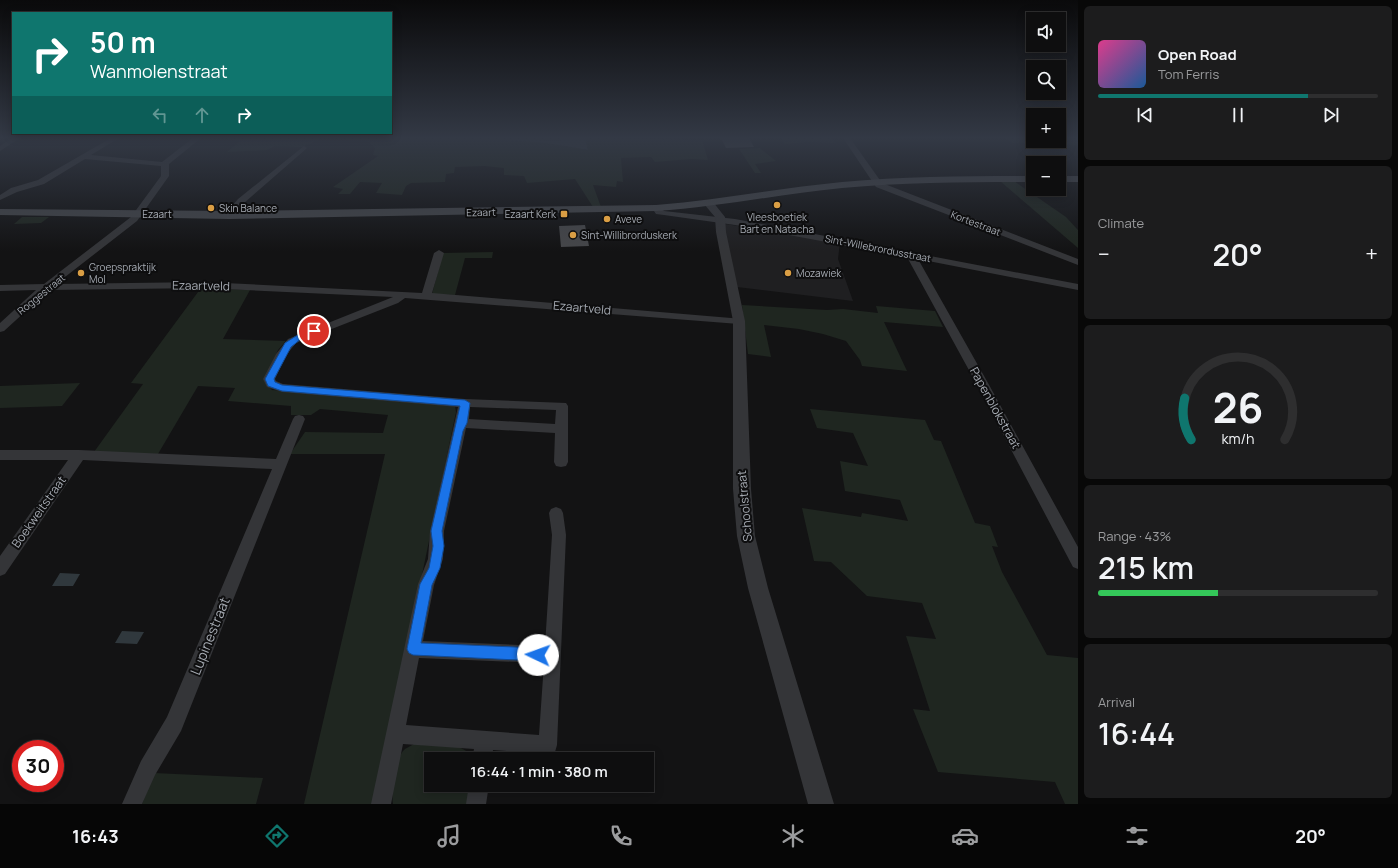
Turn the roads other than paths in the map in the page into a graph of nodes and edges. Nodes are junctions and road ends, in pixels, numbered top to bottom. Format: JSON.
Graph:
{"nodes":[{"id":1,"x":52,"y":176,"type":"edge"},
{"id":2,"x":165,"y":176,"type":"edge"},
{"id":3,"x":271,"y":176,"type":"edge"},
{"id":4,"x":872,"y":176,"type":"edge"},
{"id":5,"x":1026,"y":179,"type":"edge"},
{"id":6,"x":1066,"y":179,"type":"edge"},
{"id":7,"x":1078,"y":179,"type":"edge"},
{"id":8,"x":876,"y":182,"type":"junction"},
{"id":9,"x":0,"y":198,"type":"edge"},
{"id":10,"x":709,"y":204,"type":"junction"},
{"id":11,"x":656,"y":208,"type":"junction"},
{"id":12,"x":0,"y":212,"type":"edge"},
{"id":13,"x":137,"y":214,"type":"junction"},
{"id":14,"x":229,"y":215,"type":"junction"},
{"id":15,"x":721,"y":219,"type":"junction"},
{"id":16,"x":438,"y":253,"type":"dead end"},
{"id":17,"x":910,"y":254,"type":"junction"},
{"id":18,"x":1078,"y":262,"type":"edge"},
{"id":19,"x":46,"y":287,"type":"junction"},
{"id":20,"x":1078,"y":287,"type":"edge"},
{"id":21,"x":0,"y":288,"type":"edge"},
{"id":22,"x":402,"y":295,"type":"junction"},
{"id":23,"x":426,"y":296,"type":"junction"},
{"id":24,"x":739,"y":321,"type":"junction"},
{"id":25,"x":0,"y":329,"type":"edge"},
{"id":26,"x":465,"y":403,"type":"junction"},
{"id":27,"x":299,"y":419,"type":"dead end"},
{"id":28,"x":462,"y":423,"type":"junction"},
{"id":29,"x":561,"y":429,"type":"junction"},
{"id":30,"x":0,"y":455,"type":"edge"},
{"id":31,"x":79,"y":455,"type":"junction"},
{"id":32,"x":561,"y":462,"type":"dead end"},
{"id":33,"x":281,"y":464,"type":"junction"},
{"id":34,"x":556,"y":513,"type":"dead end"},
{"id":35,"x":1078,"y":562,"type":"edge"},
{"id":36,"x":0,"y":568,"type":"edge"},
{"id":37,"x":413,"y":649,"type":"junction"},
{"id":38,"x":553,"y":656,"type":"junction"},
{"id":39,"x":396,"y":734,"type":"junction"},
{"id":40,"x":485,"y":740,"type":"junction"},
{"id":41,"x":483,"y":752,"type":"edge"},
{"id":42,"x":478,"y":792,"type":"edge"},
{"id":43,"x":132,"y":804,"type":"edge"},
{"id":44,"x":381,"y":804,"type":"edge"},
{"id":45,"x":476,"y":804,"type":"edge"},
{"id":46,"x":820,"y":804,"type":"edge"}],
"edges":[{"from":1,"to":9,"type":"street"},
{"from":2,"to":13,"type":"street","name":"Roggestraat"},
{"from":3,"to":14,"type":"street"},
{"from":4,"to":8,"type":"street"},
{"from":5,"to":8,"type":"main road","name":"Ezaart"},
{"from":6,"to":7,"type":"main road"},
{"from":8,"to":10,"type":"main road","name":"Ezaart"},
{"from":8,"to":18,"type":"street","name":"Kortestraat"},
{"from":10,"to":11,"type":"main road","name":"Ezaart"},
{"from":10,"to":15,"type":"street"},
{"from":11,"to":14,"type":"main road","name":"Ezaart"},
{"from":11,"to":15,"type":"street","name":"Sint-Willebrordusstraat"},
{"from":12,"to":13,"type":"main road","name":"Ezaart"},
{"from":13,"to":14,"type":"main road","name":"Ezaart"},
{"from":13,"to":19,"type":"street","name":"Roggestraat"},
{"from":15,"to":17,"type":"street","name":"Sint-Willebrordusstraat"},
{"from":15,"to":24,"type":"street","name":"Schoolstraat"},
{"from":16,"to":23,"type":"street"},
{"from":17,"to":20,"type":"street","name":"Sint-Willebrordusstraat"},
{"from":17,"to":35,"type":"street","name":"Papenblokstraat"},
{"from":19,"to":21,"type":"street","name":"Ezaartveld"},
{"from":19,"to":22,"type":"street","name":"Ezaartveld"},
{"from":19,"to":25,"type":"street","name":"Roggestraat"},
{"from":22,"to":23,"type":"street","name":"Ezaartveld"},
{"from":22,"to":26,"type":"street"},
{"from":23,"to":24,"type":"street","name":"Ezaartveld"},
{"from":24,"to":46,"type":"street","name":"Schoolstraat"},
{"from":26,"to":28,"type":"street"},
{"from":26,"to":29,"type":"street"},
{"from":27,"to":33,"type":"street","name":"Lupinestraat"},
{"from":28,"to":29,"type":"street"},
{"from":28,"to":37,"type":"street"},
{"from":29,"to":32,"type":"street"},
{"from":30,"to":31,"type":"street"},
{"from":31,"to":33,"type":"street"},
{"from":31,"to":36,"type":"street","name":"Boekweitstraat"},
{"from":33,"to":43,"type":"street","name":"Lupinestraat"},
{"from":34,"to":38,"type":"street"},
{"from":37,"to":38,"type":"street"},
{"from":37,"to":39,"type":"street"},
{"from":38,"to":40,"type":"street"},
{"from":39,"to":40,"type":"street"},
{"from":39,"to":44,"type":"street"},
{"from":40,"to":41,"type":"street"},
{"from":42,"to":45,"type":"street"}]}
